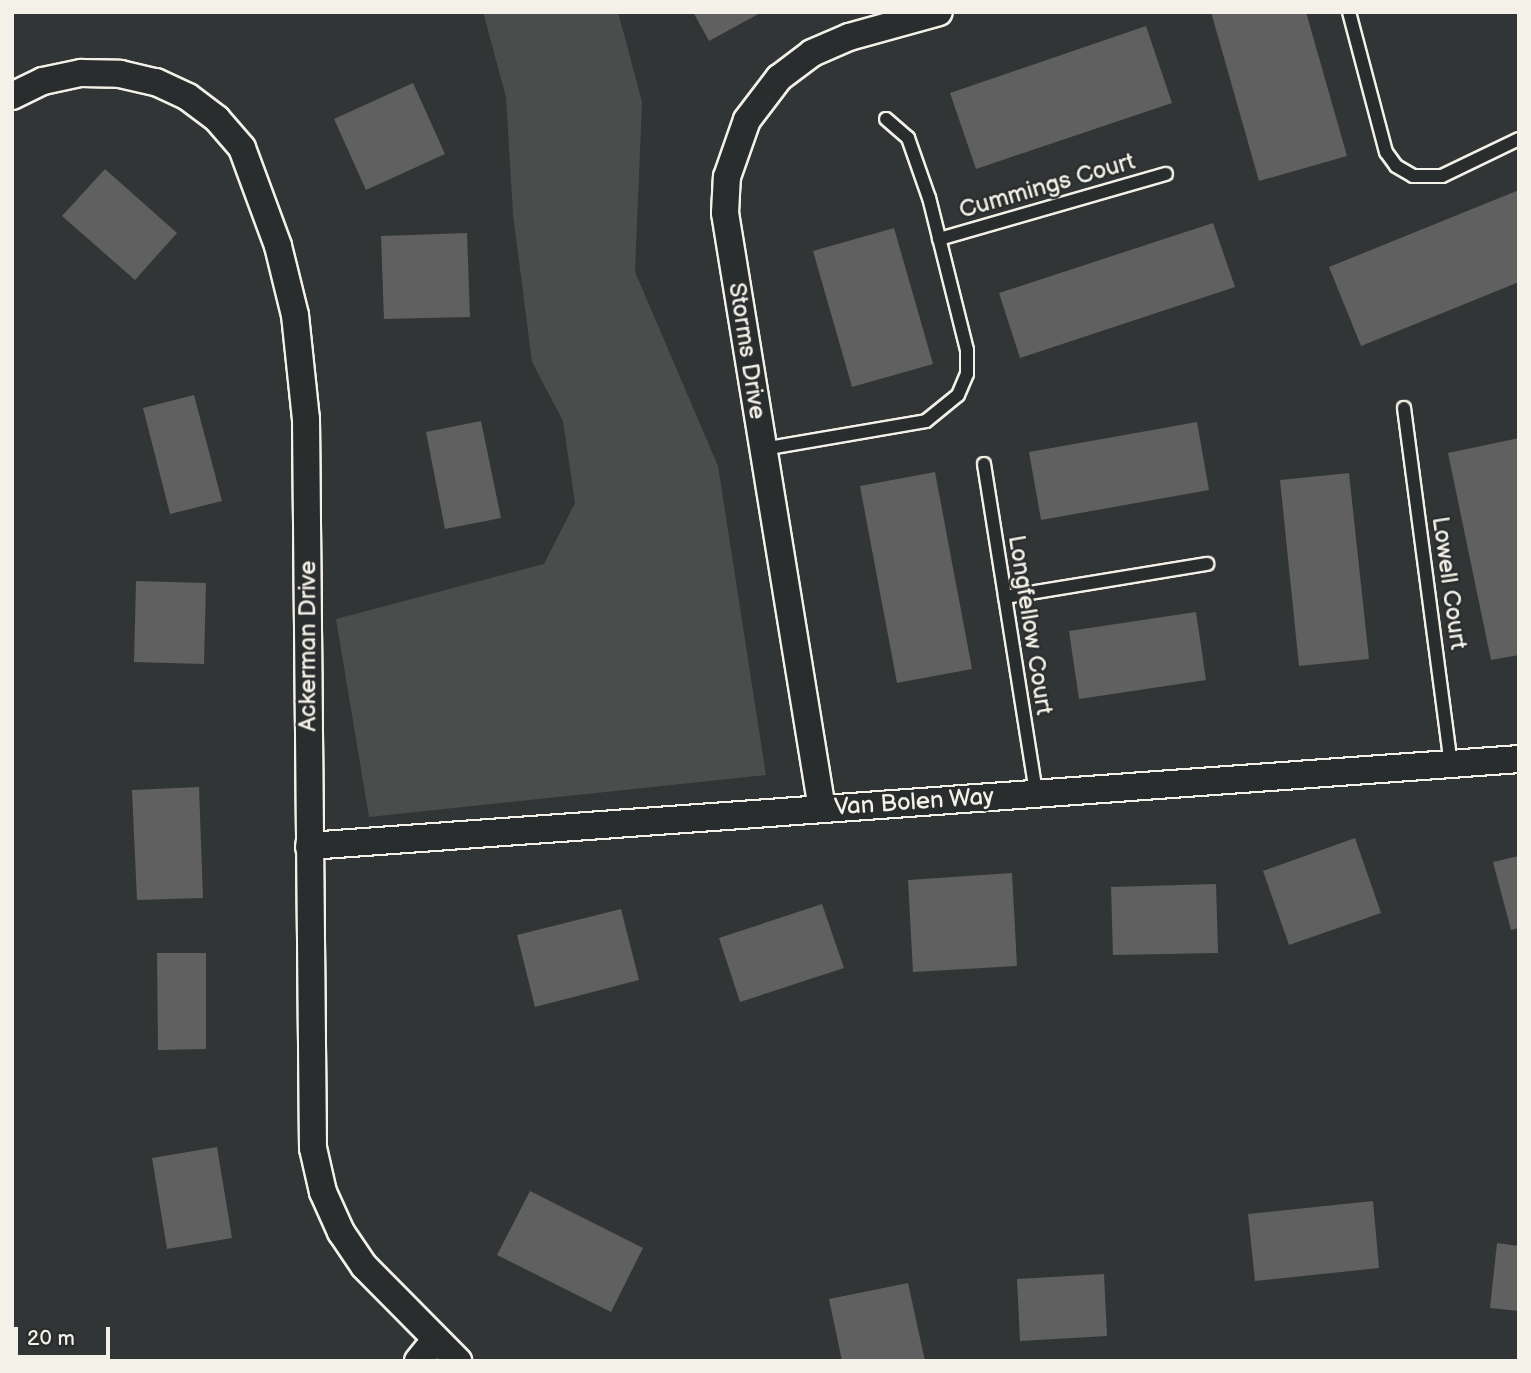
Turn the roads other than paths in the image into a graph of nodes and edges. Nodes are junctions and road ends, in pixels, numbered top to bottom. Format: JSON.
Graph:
{"nodes":[{"id":1,"x":939,"y":12,"type":"edge"},
{"id":2,"x":1349,"y":12,"type":"edge"},
{"id":3,"x":12,"y":96,"type":"edge"},
{"id":4,"x":886,"y":119,"type":"dead end"},
{"id":5,"x":1519,"y":139,"type":"edge"},
{"id":6,"x":1166,"y":174,"type":"dead end"},
{"id":7,"x":939,"y":239,"type":"junction"},
{"id":8,"x":1404,"y":408,"type":"dead end"},
{"id":9,"x":762,"y":449,"type":"junction"},
{"id":10,"x":984,"y":464,"type":"dead end"},
{"id":11,"x":1207,"y":564,"type":"dead end"},
{"id":12,"x":1005,"y":597,"type":"junction"},
{"id":13,"x":1519,"y":759,"type":"edge"},
{"id":14,"x":1451,"y":764,"type":"junction"},
{"id":15,"x":1036,"y":794,"type":"junction"},
{"id":16,"x":822,"y":809,"type":"junction"},
{"id":17,"x":309,"y":846,"type":"junction"},
{"id":18,"x":436,"y":1339,"type":"junction"},
{"id":19,"x":418,"y":1361,"type":"edge"},
{"id":20,"x":458,"y":1361,"type":"edge"}],
"edges":[{"from":1,"to":9,"type":"street","name":"Storms Drive"},
{"from":2,"to":5,"type":"lane"},
{"from":3,"to":17,"type":"street","name":"Ackerman Drive"},
{"from":4,"to":7,"type":"lane","name":"Cummings Court"},
{"from":6,"to":7,"type":"lane","name":"Cummings Court"},
{"from":7,"to":9,"type":"lane","name":"Cummings Court"},
{"from":8,"to":14,"type":"lane","name":"Lowell Court"},
{"from":9,"to":16,"type":"street","name":"Storms Drive"},
{"from":10,"to":12,"type":"lane","name":"Longfellow Court"},
{"from":11,"to":12,"type":"lane"},
{"from":12,"to":15,"type":"lane","name":"Longfellow Court"},
{"from":13,"to":14,"type":"street","name":"Van Bolen Way"},
{"from":14,"to":15,"type":"street","name":"Van Bolen Way"},
{"from":15,"to":16,"type":"street","name":"Van Bolen Way"},
{"from":16,"to":17,"type":"street","name":"Van Bolen Way"},
{"from":17,"to":18,"type":"street","name":"Ackerman Drive"},
{"from":18,"to":19,"type":"street"},
{"from":18,"to":20,"type":"street","name":"Ackerman Drive"}]}
